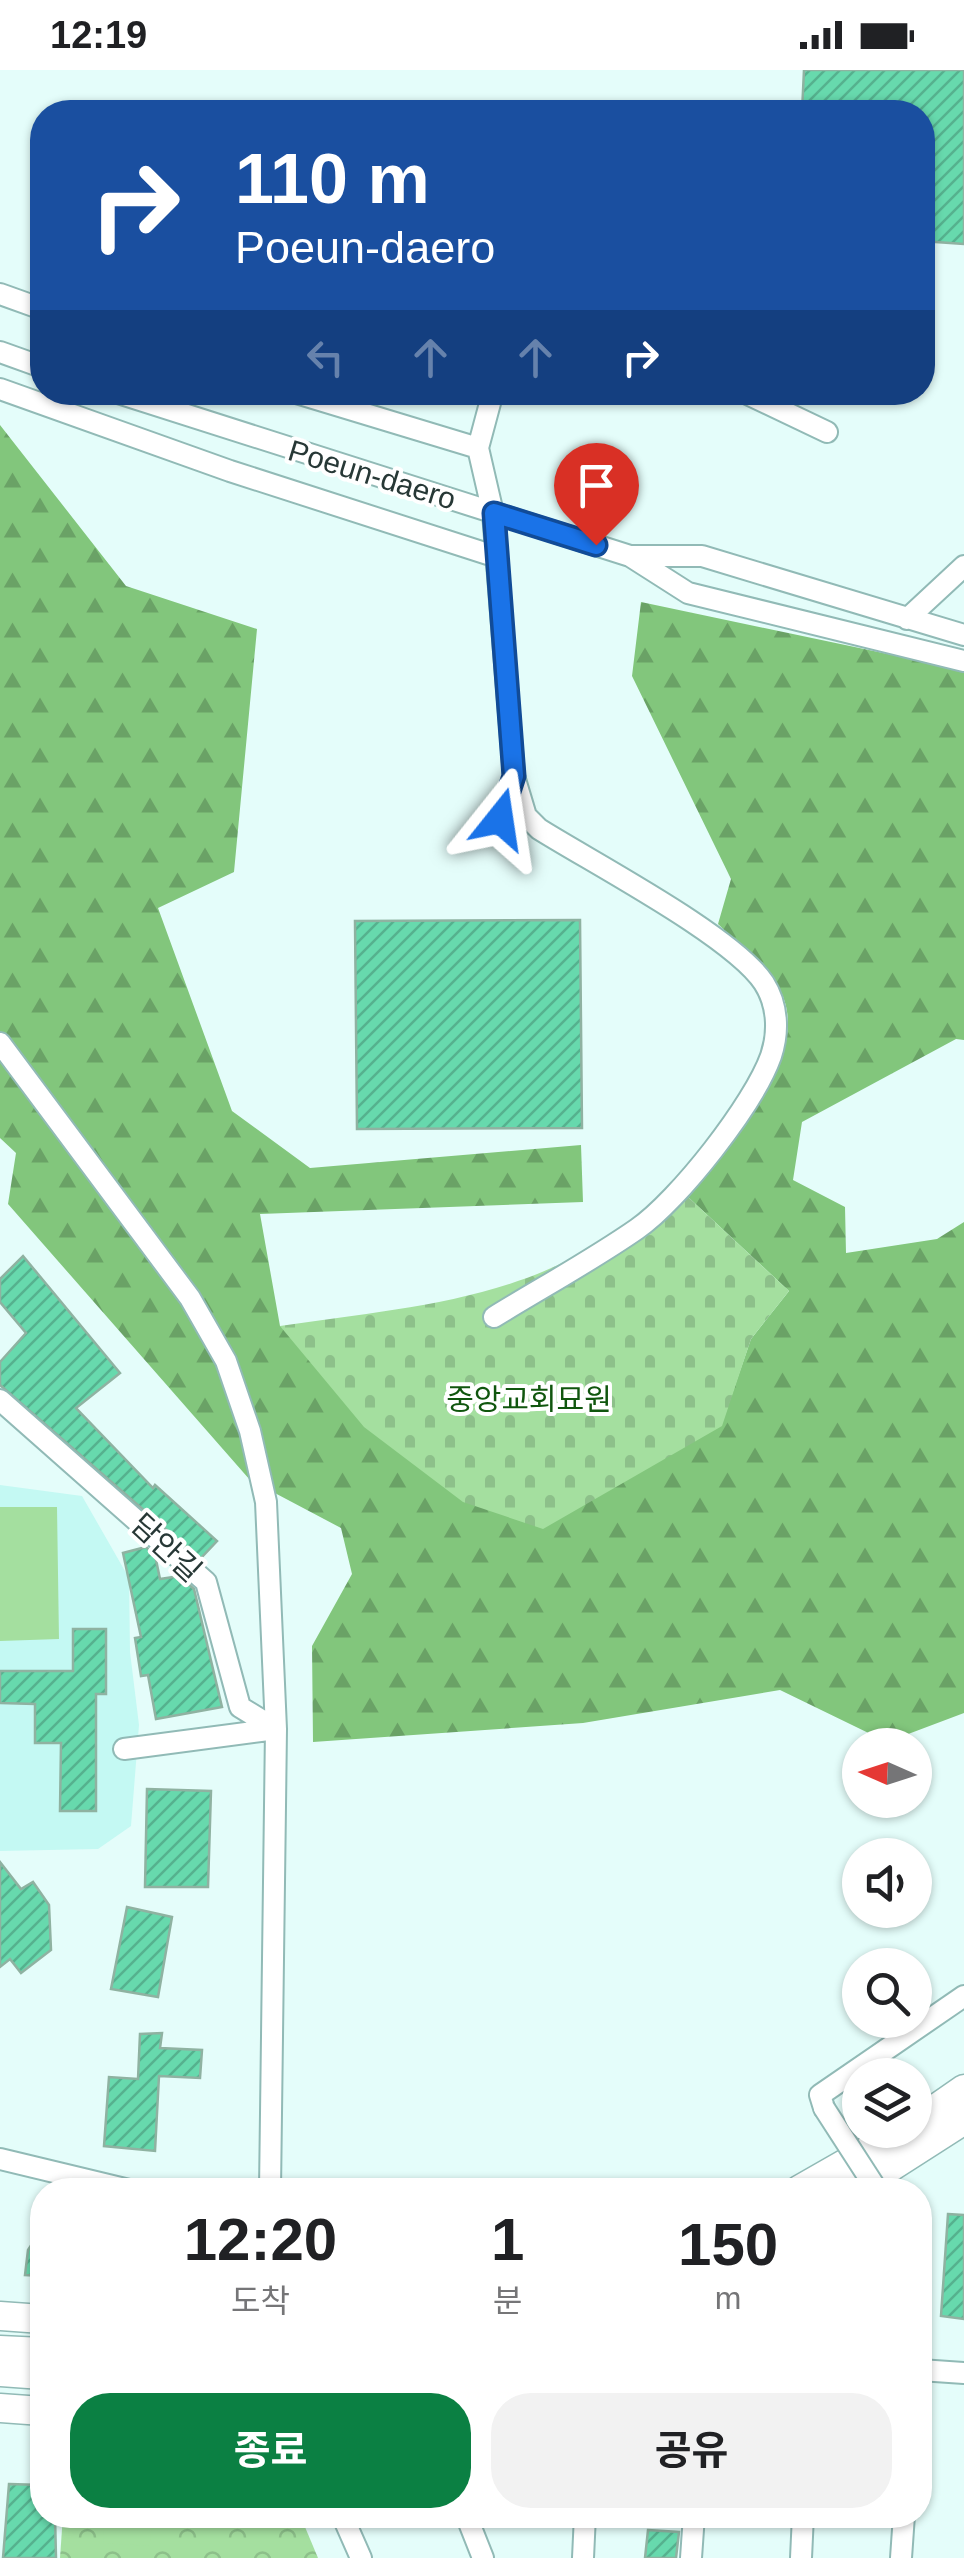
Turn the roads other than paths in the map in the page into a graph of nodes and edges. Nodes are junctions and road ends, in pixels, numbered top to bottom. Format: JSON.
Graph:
{"nodes":[{"id":1,"x":0,"y":294,"type":"edge"},
{"id":2,"x":30,"y":305,"type":"edge"},
{"id":3,"x":0,"y":352,"type":"edge"},
{"id":4,"x":30,"y":363,"type":"edge"},
{"id":5,"x":0,"y":388,"type":"edge"},
{"id":6,"x":30,"y":399,"type":"edge"},
{"id":7,"x":47,"y":405,"type":"edge"},
{"id":8,"x":157,"y":405,"type":"edge"},
{"id":9,"x":336,"y":405,"type":"edge"},
{"id":10,"x":490,"y":405,"type":"edge"},
{"id":11,"x":770,"y":405,"type":"edge"},
{"id":12,"x":827,"y":432,"type":"dead end"},
{"id":13,"x":478,"y":448,"type":"junction"},
{"id":14,"x":494,"y":513,"type":"junction"},
{"id":15,"x":630,"y":556,"type":"junction"},
{"id":16,"x":498,"y":557,"type":"junction"},
{"id":17,"x":964,"y":566,"type":"edge"},
{"id":18,"x":907,"y":619,"type":"junction"},
{"id":19,"x":964,"y":635,"type":"edge"},
{"id":20,"x":964,"y":661,"type":"edge"},
{"id":21,"x":514,"y":776,"type":"junction"},
{"id":22,"x":500,"y":819,"type":"dead end"},
{"id":23,"x":0,"y":1043,"type":"edge"},
{"id":24,"x":494,"y":1317,"type":"dead end"},
{"id":25,"x":0,"y":1400,"type":"edge"},
{"id":26,"x":276,"y":1729,"type":"junction"},
{"id":27,"x":124,"y":1749,"type":"dead end"},
{"id":28,"x":964,"y":1996,"type":"edge"},
{"id":29,"x":964,"y":2089,"type":"edge"},
{"id":30,"x":932,"y":2111,"type":"edge"},
{"id":31,"x":964,"y":2120,"type":"edge"},
{"id":32,"x":872,"y":2148,"type":"edge"},
{"id":33,"x":0,"y":2159,"type":"edge"},
{"id":34,"x":79,"y":2178,"type":"edge"},
{"id":35,"x":270,"y":2178,"type":"edge"},
{"id":36,"x":818,"y":2178,"type":"edge"},
{"id":37,"x":869,"y":2178,"type":"edge"},
{"id":38,"x":874,"y":2178,"type":"edge"},
{"id":39,"x":0,"y":2316,"type":"edge"},
{"id":40,"x":30,"y":2318,"type":"edge"},
{"id":41,"x":0,"y":2350,"type":"edge"},
{"id":42,"x":30,"y":2351,"type":"edge"},
{"id":43,"x":932,"y":2371,"type":"edge"},
{"id":44,"x":0,"y":2372,"type":"edge"},
{"id":45,"x":964,"y":2373,"type":"edge"},
{"id":46,"x":30,"y":2374,"type":"edge"},
{"id":47,"x":0,"y":2408,"type":"edge"},
{"id":48,"x":30,"y":2411,"type":"edge"},
{"id":49,"x":348,"y":2528,"type":"edge"},
{"id":50,"x":471,"y":2528,"type":"edge"},
{"id":51,"x":584,"y":2528,"type":"edge"},
{"id":52,"x":693,"y":2528,"type":"edge"},
{"id":53,"x":802,"y":2528,"type":"edge"},
{"id":54,"x":903,"y":2528,"type":"edge"},
{"id":55,"x":361,"y":2558,"type":"edge"},
{"id":56,"x":483,"y":2558,"type":"edge"},
{"id":57,"x":583,"y":2558,"type":"edge"},
{"id":58,"x":691,"y":2558,"type":"edge"},
{"id":59,"x":800,"y":2558,"type":"edge"},
{"id":60,"x":901,"y":2558,"type":"edge"}],
"edges":[{"from":1,"to":2,"type":"street"},
{"from":3,"to":4,"type":"street"},
{"from":5,"to":6,"type":"street"},
{"from":7,"to":16,"type":"street"},
{"from":8,"to":14,"type":"street","name":"Poeun-daero"},
{"from":9,"to":13,"type":"street"},
{"from":10,"to":13,"type":"street"},
{"from":11,"to":12,"type":"street"},
{"from":13,"to":14,"type":"street"},
{"from":14,"to":15,"type":"street","name":"Poeun-daero"},
{"from":14,"to":16,"type":"street"},
{"from":15,"to":18,"type":"street","name":"Poeun-daero"},
{"from":15,"to":20,"type":"street","name":"Poeun-daero"},
{"from":16,"to":21,"type":"street"},
{"from":17,"to":18,"type":"street"},
{"from":18,"to":19,"type":"street","name":"Poeun-daero"},
{"from":21,"to":22,"type":"street"},
{"from":21,"to":24,"type":"street"},
{"from":23,"to":26,"type":"street"},
{"from":25,"to":26,"type":"street","name":"담안길"},
{"from":26,"to":27,"type":"street"},
{"from":26,"to":35,"type":"street"},
{"from":28,"to":37,"type":"street","bridge":true},
{"from":29,"to":30,"type":"highway"},
{"from":31,"to":38,"type":"highway"},
{"from":32,"to":36,"type":"highway"},
{"from":33,"to":34,"type":"street"},
{"from":39,"to":40,"type":"highway"},
{"from":41,"to":42,"type":"highway"},
{"from":43,"to":45,"type":"street"},
{"from":44,"to":46,"type":"highway"},
{"from":47,"to":48,"type":"highway"},
{"from":49,"to":55,"type":"street"},
{"from":50,"to":56,"type":"street"},
{"from":51,"to":57,"type":"street"},
{"from":52,"to":58,"type":"street"},
{"from":53,"to":59,"type":"street"},
{"from":54,"to":60,"type":"street"}]}
